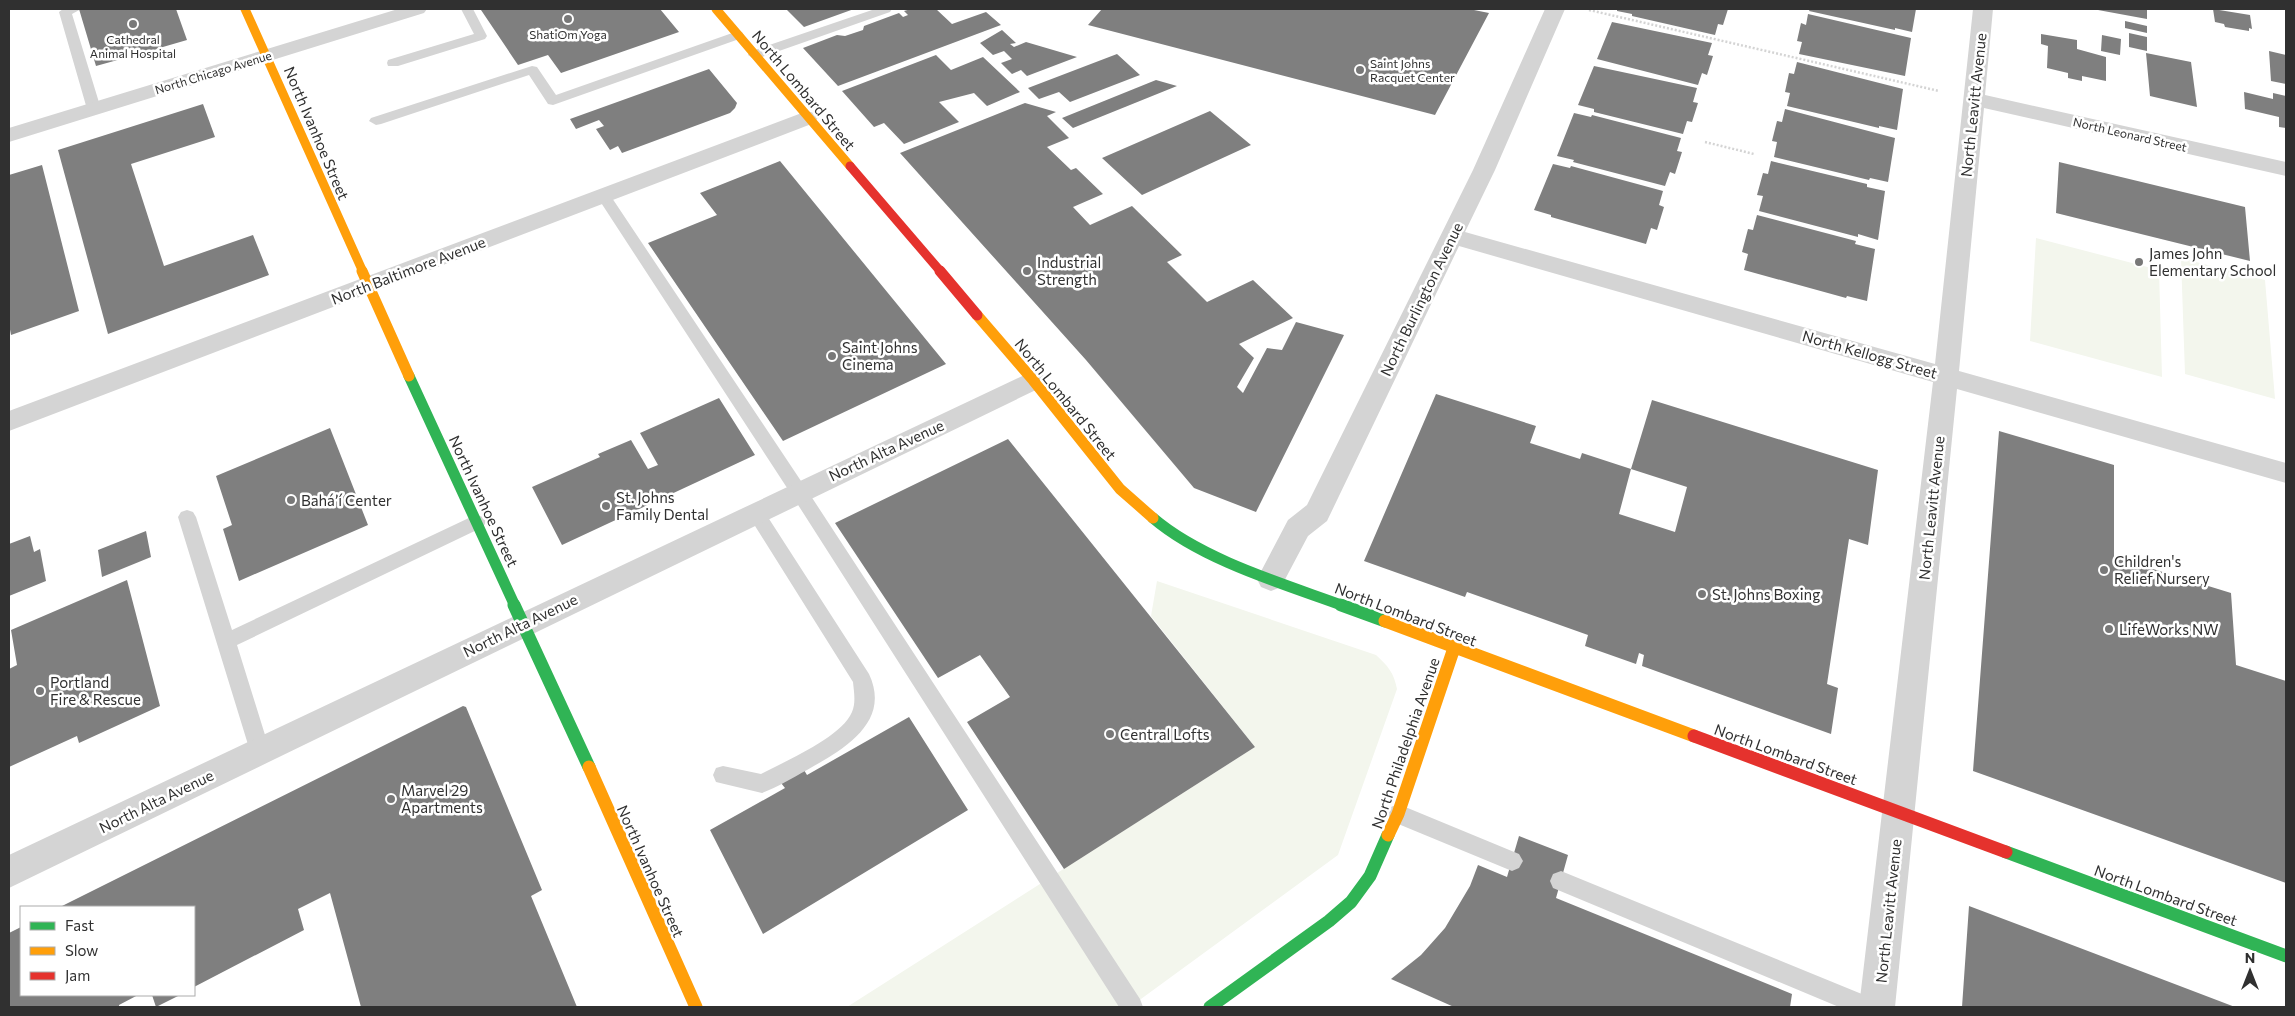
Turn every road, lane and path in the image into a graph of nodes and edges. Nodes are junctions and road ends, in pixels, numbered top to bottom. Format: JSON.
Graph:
{"nodes":[{"id":1,"x":75,"y":9,"type":"edge"},
{"id":2,"x":245,"y":9,"type":"edge"},
{"id":3,"x":417,"y":9,"type":"edge"},
{"id":4,"x":467,"y":9,"type":"edge"},
{"id":5,"x":716,"y":9,"type":"edge"},
{"id":6,"x":886,"y":9,"type":"edge"},
{"id":7,"x":1555,"y":9,"type":"edge"},
{"id":8,"x":1585,"y":9,"type":"edge"},
{"id":9,"x":1982,"y":9,"type":"edge"},
{"id":10,"x":738,"y":35,"type":"junction"},
{"id":11,"x":754,"y":55,"type":"junction"},
{"id":12,"x":267,"y":56,"type":"junction"},
{"id":13,"x":392,"y":63,"type":"dead end"},
{"id":14,"x":1973,"y":99,"type":"junction"},
{"id":15,"x":94,"y":109,"type":"junction"},
{"id":16,"x":807,"y":118,"type":"junction"},
{"id":17,"x":376,"y":121,"type":"dead end"},
{"id":18,"x":9,"y":135,"type":"edge"},
{"id":19,"x":1705,"y":142,"type":"dead end"},
{"id":20,"x":1754,"y":154,"type":"dead end"},
{"id":21,"x":2286,"y":169,"type":"edge"},
{"id":22,"x":603,"y":196,"type":"junction"},
{"id":23,"x":1453,"y":236,"type":"junction"},
{"id":24,"x":368,"y":286,"type":"junction"},
{"id":25,"x":1946,"y":375,"type":"junction"},
{"id":26,"x":1033,"y":380,"type":"junction"},
{"id":27,"x":9,"y":420,"type":"edge"},
{"id":28,"x":2286,"y":473,"type":"edge"},
{"id":29,"x":798,"y":492,"type":"junction"},
{"id":30,"x":756,"y":513,"type":"junction"},
{"id":31,"x":187,"y":517,"type":"dead end"},
{"id":32,"x":477,"y":522,"type":"junction"},
{"id":33,"x":1271,"y":579,"type":"junction"},
{"id":34,"x":524,"y":623,"type":"junction"},
{"id":35,"x":225,"y":642,"type":"junction"},
{"id":36,"x":1454,"y":648,"type":"junction"},
{"id":37,"x":260,"y":751,"type":"junction"},
{"id":38,"x":723,"y":774,"type":"dead end"},
{"id":39,"x":1899,"y":812,"type":"junction"},
{"id":40,"x":1398,"y":814,"type":"junction"},
{"id":41,"x":1512,"y":861,"type":"dead end"},
{"id":42,"x":9,"y":872,"type":"edge"},
{"id":43,"x":1561,"y":881,"type":"dead end"},
{"id":44,"x":2286,"y":956,"type":"edge"},
{"id":45,"x":696,"y":1007,"type":"edge"},
{"id":46,"x":1132,"y":1007,"type":"edge"},
{"id":47,"x":1210,"y":1007,"type":"edge"},
{"id":48,"x":1866,"y":1007,"type":"edge"},
{"id":49,"x":1877,"y":1007,"type":"edge"}],
"edges":[{"from":1,"to":15,"type":"lane"},
{"from":2,"to":12,"type":"street","name":"North Ivanhoe Street"},
{"from":3,"to":12,"type":"street","name":"North Chicago Avenue"},
{"from":4,"to":13,"type":"lane"},
{"from":5,"to":10,"type":"street","name":"North Lombard Street"},
{"from":6,"to":11,"type":"lane"},
{"from":7,"to":23,"type":"street","name":"North Burlington Avenue"},
{"from":8,"to":14,"type":"path"},
{"from":9,"to":14,"type":"street","name":"North Leavitt Avenue"},
{"from":10,"to":11,"type":"street","name":"North Lombard Street"},
{"from":10,"to":17,"type":"lane"},
{"from":11,"to":16,"type":"street","name":"North Lombard Street"},
{"from":12,"to":15,"type":"street","name":"North Chicago Avenue"},
{"from":12,"to":24,"type":"street","name":"North Ivanhoe Street"},
{"from":14,"to":21,"type":"street","name":"North Leonard Street"},
{"from":14,"to":25,"type":"street","name":"North Leavitt Avenue"},
{"from":15,"to":18,"type":"street","name":"North Chicago Avenue"},
{"from":16,"to":22,"type":"street","name":"North Baltimore Avenue"},
{"from":16,"to":26,"type":"street","name":"North Lombard Street"},
{"from":19,"to":20,"type":"path"},
{"from":22,"to":24,"type":"street","name":"North Baltimore Avenue"},
{"from":22,"to":29,"type":"lane"},
{"from":23,"to":25,"type":"street","name":"North Kellogg Street"},
{"from":23,"to":33,"type":"street","name":"North Burlington Avenue"},
{"from":24,"to":27,"type":"street","name":"North Baltimore Avenue"},
{"from":24,"to":32,"type":"street","name":"North Ivanhoe Street"},
{"from":25,"to":28,"type":"street","name":"North Kellogg Street"},
{"from":25,"to":39,"type":"street","name":"North Leavitt Avenue"},
{"from":26,"to":29,"type":"street","name":"North Alta Avenue"},
{"from":26,"to":33,"type":"street","name":"North Lombard Street"},
{"from":29,"to":30,"type":"street","name":"North Alta Avenue"},
{"from":29,"to":46,"type":"lane"},
{"from":30,"to":34,"type":"street","name":"North Alta Avenue"},
{"from":30,"to":38,"type":"lane"},
{"from":31,"to":35,"type":"lane"},
{"from":32,"to":34,"type":"street","name":"North Ivanhoe Street"},
{"from":32,"to":35,"type":"lane"},
{"from":33,"to":36,"type":"street","name":"North Lombard Street"},
{"from":34,"to":37,"type":"street","name":"North Alta Avenue"},
{"from":34,"to":45,"type":"street","name":"North Ivanhoe Street"},
{"from":35,"to":37,"type":"lane"},
{"from":36,"to":39,"type":"street","name":"North Lombard Street"},
{"from":36,"to":40,"type":"street","name":"North Philadelphia Avenue"},
{"from":37,"to":42,"type":"street","name":"North Alta Avenue"},
{"from":39,"to":44,"type":"street","name":"North Lombard Street"},
{"from":39,"to":49,"type":"street","name":"North Leavitt Avenue"},
{"from":40,"to":41,"type":"lane"},
{"from":40,"to":47,"type":"street","name":"North Philadelphia Avenue"},
{"from":43,"to":48,"type":"lane"}]}
